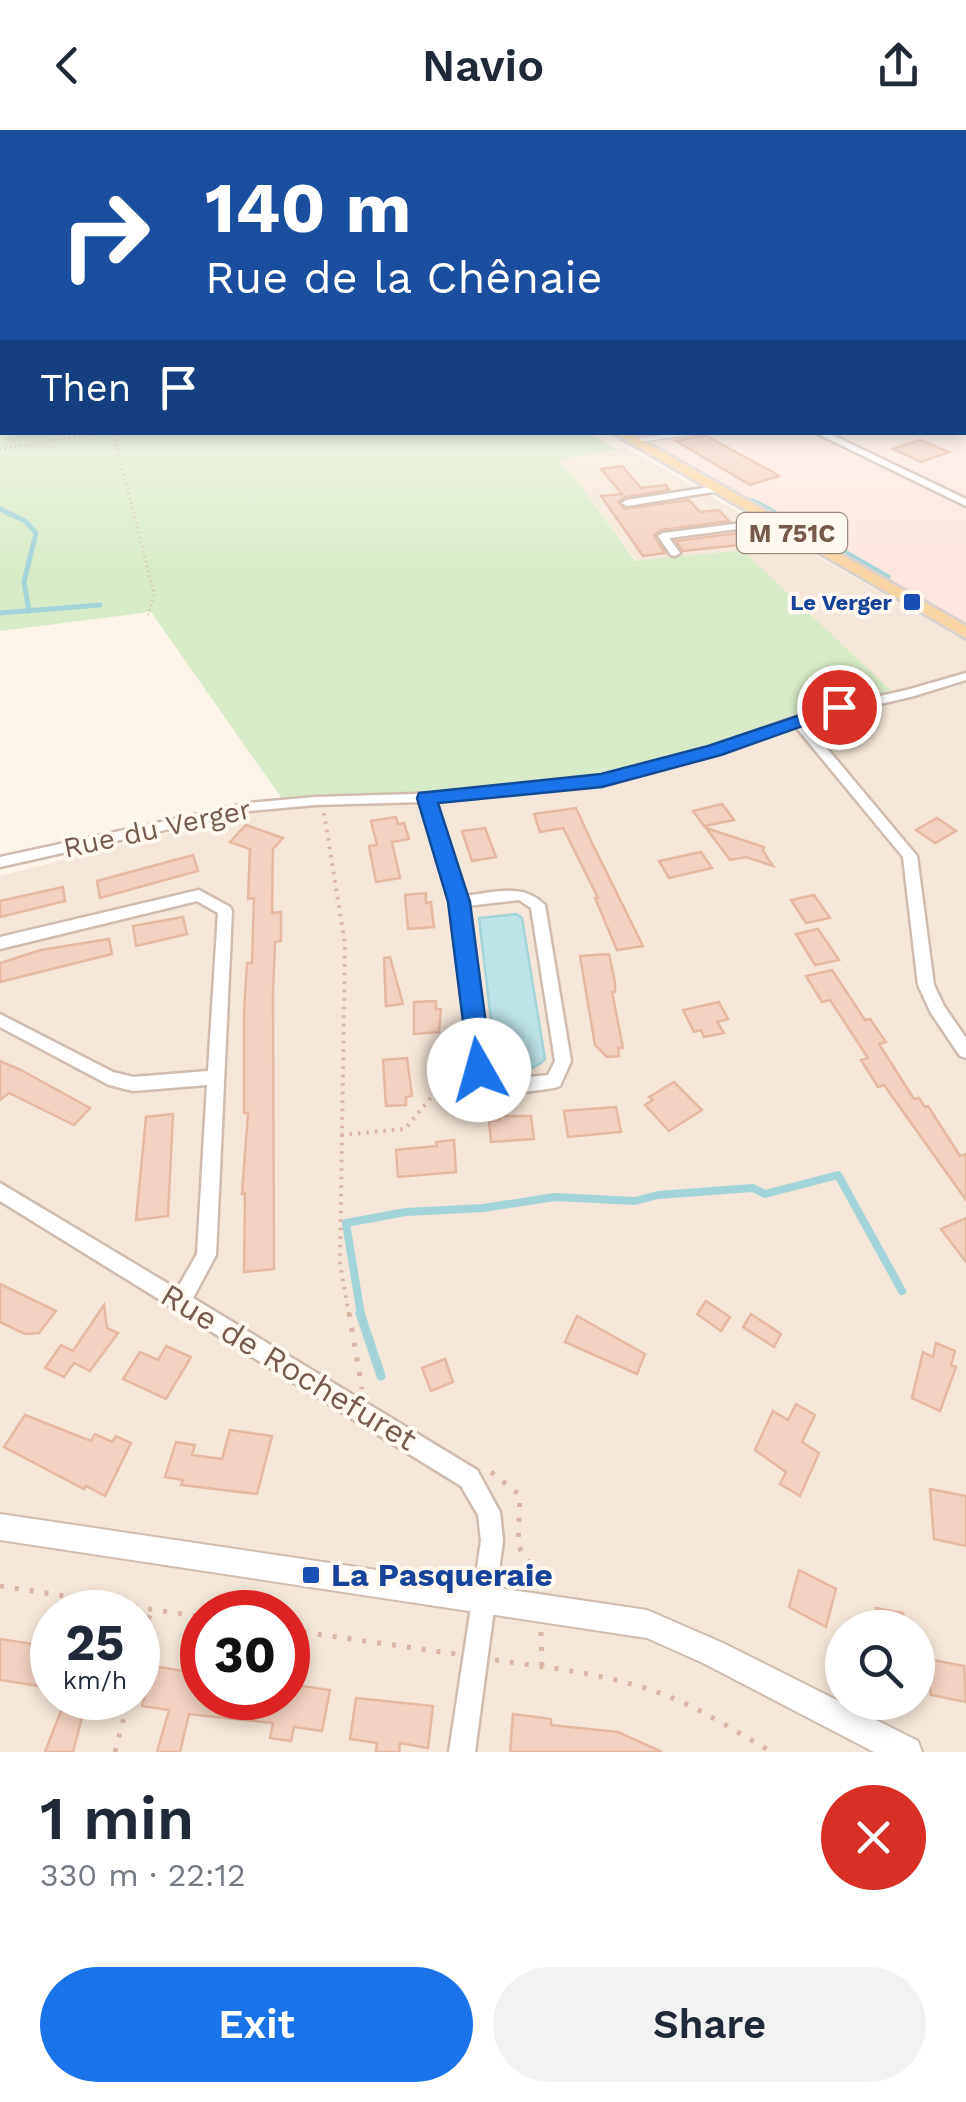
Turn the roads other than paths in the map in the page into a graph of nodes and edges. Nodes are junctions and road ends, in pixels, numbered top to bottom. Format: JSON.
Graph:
{"nodes":[{"id":1,"x":655,"y":435,"type":"edge"},
{"id":2,"x":824,"y":435,"type":"edge"},
{"id":3,"x":625,"y":437,"type":"edge"},
{"id":4,"x":716,"y":488,"type":"junction"},
{"id":5,"x":627,"y":503,"type":"dead end"},
{"id":6,"x":966,"y":503,"type":"edge"},
{"id":7,"x":653,"y":522,"type":"dead end"},
{"id":8,"x":774,"y":522,"type":"junction"},
{"id":9,"x":663,"y":536,"type":"junction"},
{"id":10,"x":674,"y":553,"type":"dead end"},
{"id":11,"x":966,"y":633,"type":"edge"},
{"id":12,"x":966,"y":676,"type":"edge"},
{"id":13,"x":798,"y":720,"type":"junction"},
{"id":14,"x":426,"y":798,"type":"junction"},
{"id":15,"x":0,"y":862,"type":"edge"},
{"id":16,"x":459,"y":902,"type":"junction"},
{"id":17,"x":0,"y":943,"type":"edge"},
{"id":18,"x":0,"y":1020,"type":"edge"},
{"id":19,"x":966,"y":1050,"type":"edge"},
{"id":20,"x":215,"y":1077,"type":"junction"},
{"id":21,"x":0,"y":1190,"type":"edge"},
{"id":22,"x":181,"y":1301,"type":"junction"},
{"id":23,"x":0,"y":1527,"type":"edge"},
{"id":24,"x":483,"y":1599,"type":"junction"},
{"id":25,"x":462,"y":1752,"type":"edge"},
{"id":26,"x":907,"y":1752,"type":"edge"}],
"edges":[{"from":1,"to":3,"type":"lane"},
{"from":2,"to":6,"type":"street"},
{"from":3,"to":4,"type":"main road","number":"M 751C"},
{"from":4,"to":5,"type":"street"},
{"from":4,"to":8,"type":"main road","number":"M 751C"},
{"from":7,"to":9,"type":"street"},
{"from":8,"to":9,"type":"street"},
{"from":8,"to":11,"type":"main road","number":"M 751C"},
{"from":9,"to":10,"type":"street"},
{"from":12,"to":13,"type":"street","name":"Rue du Verger"},
{"from":13,"to":14,"type":"street","name":"Rue du Verger"},
{"from":13,"to":19,"type":"street"},
{"from":14,"to":15,"type":"street","name":"Rue du Verger"},
{"from":14,"to":16,"type":"street"},
{"from":16,"to":16,"type":"street"},
{"from":17,"to":20,"type":"street"},
{"from":18,"to":20,"type":"street"},
{"from":20,"to":22,"type":"street"},
{"from":21,"to":22,"type":"street","name":"Rue de Rochefuret"},
{"from":22,"to":24,"type":"street","name":"Rue de Rochefuret"},
{"from":23,"to":24,"type":"street"},
{"from":24,"to":25,"type":"street","name":"Rue de Rochefuret"},
{"from":24,"to":26,"type":"street"}]}
